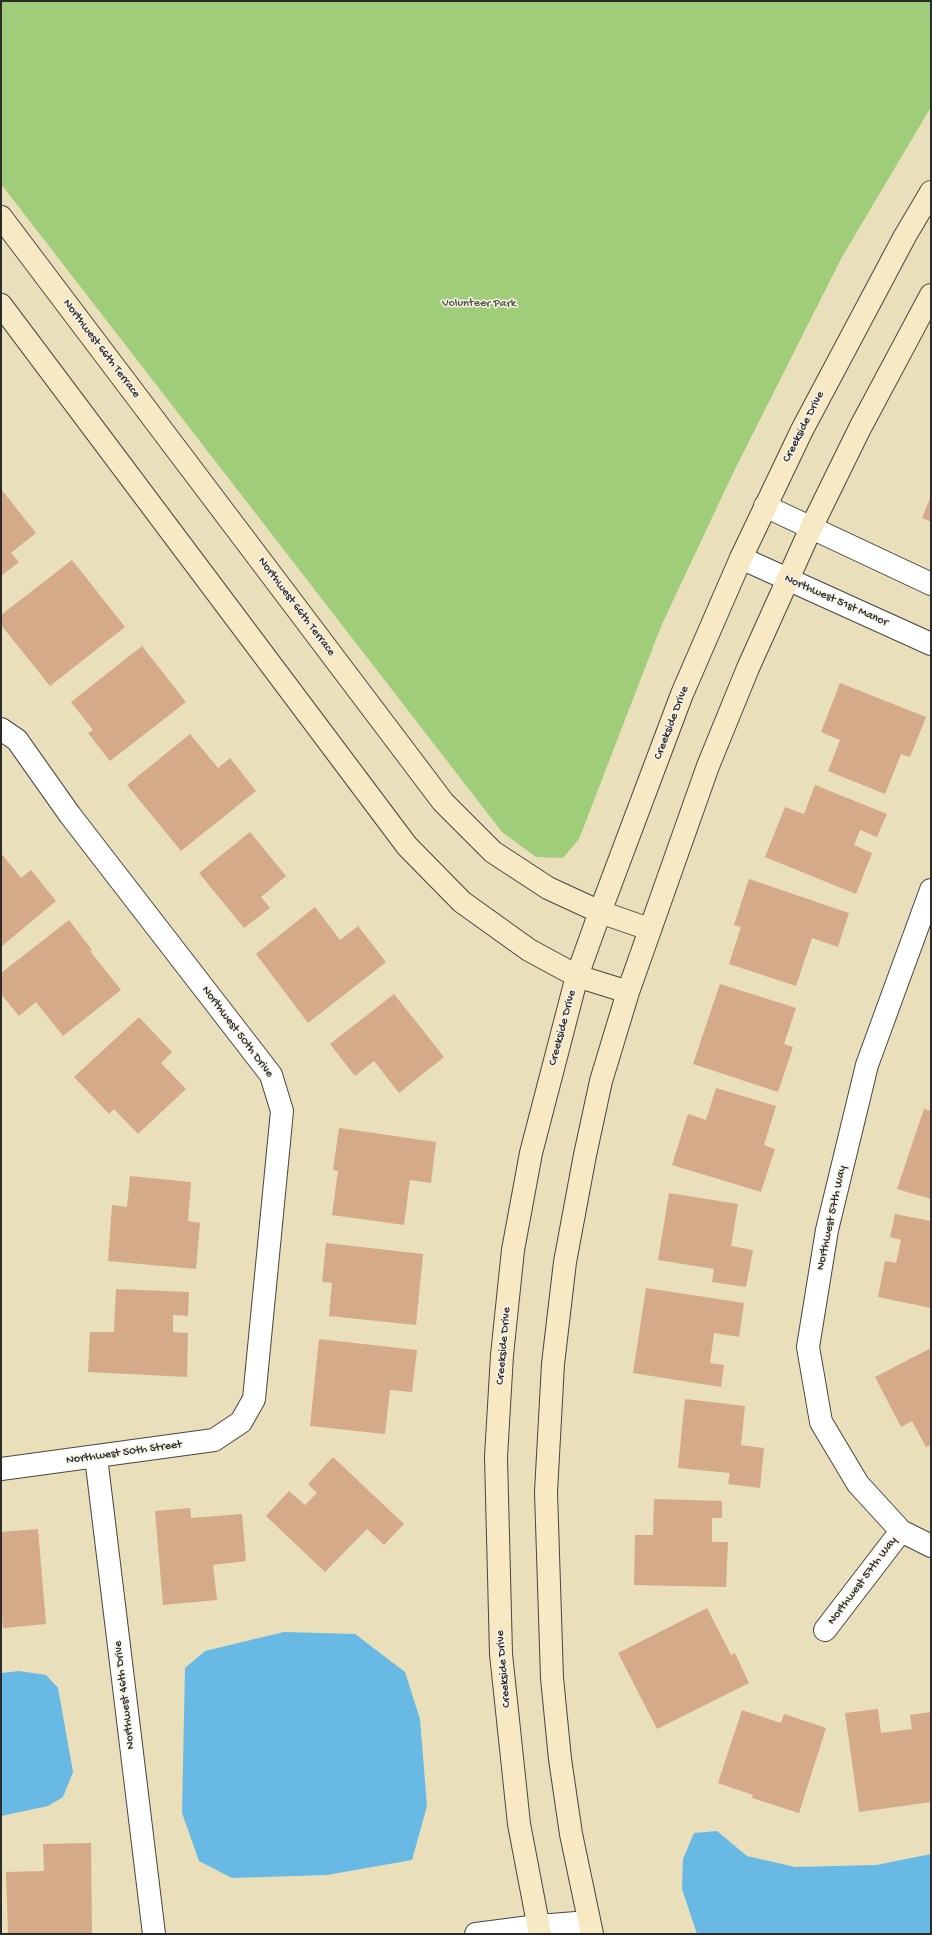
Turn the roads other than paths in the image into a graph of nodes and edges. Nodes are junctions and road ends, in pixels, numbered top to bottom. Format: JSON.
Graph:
{"nodes":[{"id":1,"x":931,"y":192,"type":"edge"},
{"id":2,"x":1,"y":217,"type":"edge"},
{"id":3,"x":931,"y":295,"type":"edge"},
{"id":4,"x":1,"y":305,"type":"edge"},
{"id":5,"x":765,"y":506,"type":"junction"},
{"id":6,"x":811,"y":528,"type":"junction"},
{"id":7,"x":741,"y":558,"type":"junction"},
{"id":8,"x":789,"y":580,"type":"junction"},
{"id":9,"x":931,"y":584,"type":"edge"},
{"id":10,"x":931,"y":644,"type":"edge"},
{"id":11,"x":1,"y":729,"type":"edge"},
{"id":12,"x":931,"y":890,"type":"edge"},
{"id":13,"x":600,"y":912,"type":"junction"},
{"id":14,"x":649,"y":929,"type":"junction"},
{"id":15,"x":577,"y":976,"type":"junction"},
{"id":16,"x":628,"y":992,"type":"junction"},
{"id":17,"x":241,"y":1422,"type":"joint"},
{"id":18,"x":96,"y":1457,"type":"junction"},
{"id":19,"x":1,"y":1469,"type":"edge"},
{"id":20,"x":901,"y":1531,"type":"junction"},
{"id":21,"x":931,"y":1546,"type":"edge"},
{"id":22,"x":825,"y":1630,"type":"dead end"},
{"id":23,"x":591,"y":1928,"type":"edge"},
{"id":24,"x":539,"y":1930,"type":"edge"},
{"id":25,"x":154,"y":1934,"type":"edge"},
{"id":26,"x":476,"y":1934,"type":"edge"}],
"edges":[{"from":1,"to":5,"type":"street","name":"Creekside Drive"},
{"from":2,"to":13,"type":"street","name":"Northwest 66th Terrace"},
{"from":3,"to":6,"type":"street"},
{"from":4,"to":15,"type":"street"},
{"from":5,"to":6,"type":"street"},
{"from":5,"to":7,"type":"street","name":"Creekside Drive"},
{"from":6,"to":8,"type":"street"},
{"from":6,"to":9,"type":"street"},
{"from":7,"to":8,"type":"street","name":"Northwest 51st Manor"},
{"from":7,"to":13,"type":"street","name":"Creekside Drive"},
{"from":8,"to":10,"type":"street","name":"Northwest 51st Manor"},
{"from":8,"to":14,"type":"street"},
{"from":11,"to":17,"type":"street","name":"Northwest 50th Drive"},
{"from":12,"to":20,"type":"street","name":"Northwest 57th Way"},
{"from":13,"to":14,"type":"street","name":"Northwest 66th Terrace"},
{"from":13,"to":15,"type":"street","name":"Creekside Drive"},
{"from":14,"to":16,"type":"street"},
{"from":15,"to":16,"type":"street"},
{"from":15,"to":24,"type":"street","name":"Creekside Drive"},
{"from":16,"to":23,"type":"street"},
{"from":17,"to":18,"type":"street","name":"Northwest 50th Street"},
{"from":18,"to":19,"type":"street","name":"Northwest 50th Street"},
{"from":18,"to":25,"type":"street","name":"Northwest 46th Drive"},
{"from":20,"to":21,"type":"street","name":"Northwest 57th Way"},
{"from":20,"to":22,"type":"street","name":"Northwest 57th Way"},
{"from":23,"to":24,"type":"street"},
{"from":24,"to":26,"type":"street"}]}
